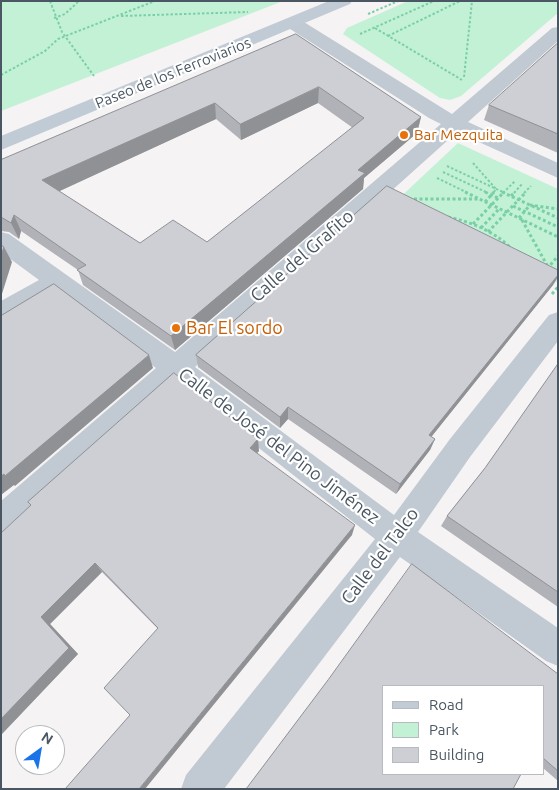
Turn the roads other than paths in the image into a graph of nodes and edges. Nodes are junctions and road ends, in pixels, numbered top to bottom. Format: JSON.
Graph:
{"nodes":[{"id":1,"x":344,"y":1,"type":"edge"},
{"id":2,"x":293,"y":23,"type":"junction"},
{"id":3,"x":558,"y":32,"type":"edge"},
{"id":4,"x":456,"y":123,"type":"junction"},
{"id":5,"x":1,"y":144,"type":"edge"},
{"id":6,"x":558,"y":171,"type":"edge"},
{"id":7,"x":1,"y":240,"type":"edge"},
{"id":8,"x":58,"y":281,"type":"junction"},
{"id":9,"x":555,"y":308,"type":"edge"},
{"id":10,"x":1,"y":313,"type":"edge"},
{"id":11,"x":175,"y":367,"type":"junction"},
{"id":12,"x":1,"y":521,"type":"edge"},
{"id":13,"x":397,"y":536,"type":"junction"},
{"id":14,"x":558,"y":649,"type":"edge"},
{"id":15,"x":200,"y":789,"type":"edge"}],
"edges":[{"from":1,"to":2,"type":"main road","name":"Paseo de los Ferroviarios"},
{"from":2,"to":4,"type":"street"},
{"from":2,"to":5,"type":"main road","name":"Paseo de los Ferroviarios"},
{"from":3,"to":4,"type":"street","name":"Calle del Grafito"},
{"from":4,"to":6,"type":"street"},
{"from":4,"to":11,"type":"street","name":"Calle del Grafito"},
{"from":7,"to":8,"type":"street","name":"Calle de José del Pino Jiménez"},
{"from":8,"to":10,"type":"street"},
{"from":8,"to":11,"type":"street","name":"Calle de José del Pino Jiménez"},
{"from":9,"to":13,"type":"street","name":"Calle del Talco"},
{"from":11,"to":12,"type":"street","name":"Calle del Grafito"},
{"from":11,"to":13,"type":"street","name":"Calle de José del Pino Jiménez"},
{"from":13,"to":14,"type":"street","name":"Calle de José del Pino Jiménez"},
{"from":13,"to":15,"type":"street","name":"Calle del Talco"}]}
